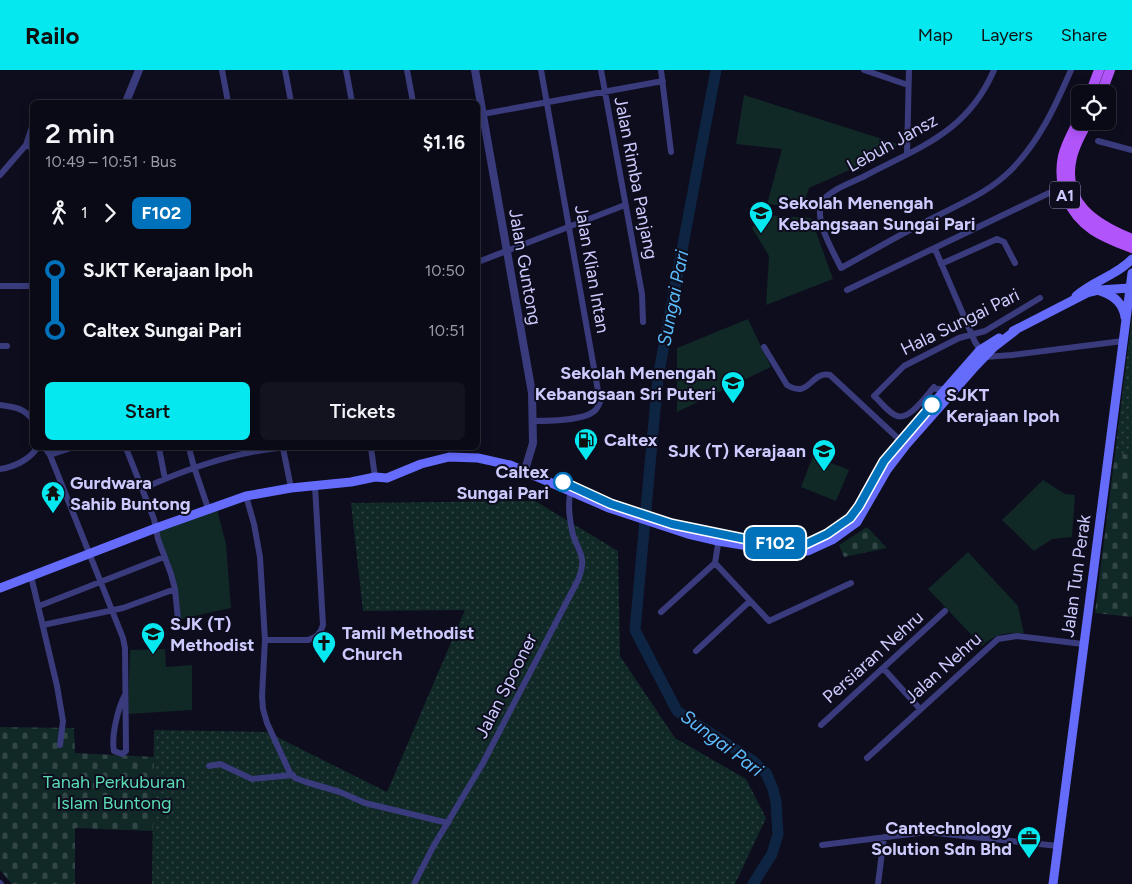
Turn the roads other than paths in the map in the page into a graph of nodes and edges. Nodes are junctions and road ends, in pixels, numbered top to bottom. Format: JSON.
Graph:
{"nodes":[{"id":1,"x":139,"y":70,"type":"edge"},
{"id":2,"x":222,"y":70,"type":"edge"},
{"id":3,"x":285,"y":70,"type":"edge"},
{"id":4,"x":346,"y":70,"type":"edge"},
{"id":5,"x":407,"y":70,"type":"edge"},
{"id":6,"x":475,"y":70,"type":"edge"},
{"id":7,"x":542,"y":70,"type":"edge"},
{"id":8,"x":600,"y":70,"type":"edge"},
{"id":9,"x":661,"y":70,"type":"edge"},
{"id":10,"x":864,"y":70,"type":"edge"},
{"id":11,"x":909,"y":70,"type":"edge"},
{"id":12,"x":994,"y":70,"type":"edge"},
{"id":13,"x":1071,"y":70,"type":"edge"},
{"id":14,"x":1099,"y":70,"type":"edge"},
{"id":15,"x":1110,"y":70,"type":"edge"},
{"id":16,"x":663,"y":81,"type":"junction"},
{"id":17,"x":908,"y":85,"type":"junction"},
{"id":18,"x":1093,"y":85,"type":"edge"},
{"id":19,"x":1104,"y":85,"type":"edge"},
{"id":20,"x":604,"y":92,"type":"junction"},
{"id":21,"x":127,"y":100,"type":"edge"},
{"id":22,"x":228,"y":100,"type":"edge"},
{"id":23,"x":291,"y":100,"type":"edge"},
{"id":24,"x":352,"y":100,"type":"edge"},
{"id":25,"x":413,"y":100,"type":"edge"},
{"id":26,"x":478,"y":100,"type":"edge"},
{"id":27,"x":547,"y":101,"type":"junction"},
{"id":28,"x":480,"y":114,"type":"edge"},
{"id":29,"x":1074,"y":130,"type":"edge"},
{"id":30,"x":1084,"y":130,"type":"edge"},
{"id":31,"x":1098,"y":142,"type":"dead end"},
{"id":32,"x":29,"y":147,"type":"edge"},
{"id":33,"x":1132,"y":150,"type":"edge"},
{"id":34,"x":671,"y":152,"type":"dead end"},
{"id":35,"x":908,"y":153,"type":"junction"},
{"id":36,"x":0,"y":175,"type":"edge"},
{"id":37,"x":625,"y":205,"type":"junction"},
{"id":38,"x":1070,"y":205,"type":"junction"},
{"id":39,"x":569,"y":226,"type":"junction"},
{"id":40,"x":1129,"y":243,"type":"edge"},
{"id":41,"x":934,"y":248,"type":"junction"},
{"id":42,"x":507,"y":251,"type":"junction"},
{"id":43,"x":1132,"y":259,"type":"edge"},
{"id":44,"x":480,"y":261,"type":"edge"},
{"id":45,"x":1015,"y":263,"type":"dead end"},
{"id":46,"x":941,"y":264,"type":"junction"},
{"id":47,"x":1132,"y":273,"type":"edge"},
{"id":48,"x":0,"y":286,"type":"edge"},
{"id":49,"x":30,"y":286,"type":"edge"},
{"id":50,"x":1130,"y":288,"type":"junction"},
{"id":51,"x":847,"y":290,"type":"dead end"},
{"id":52,"x":1099,"y":290,"type":"junction"},
{"id":53,"x":1040,"y":298,"type":"dead end"},
{"id":54,"x":1071,"y":301,"type":"junction"},
{"id":55,"x":1126,"y":320,"type":"junction"},
{"id":56,"x":643,"y":322,"type":"dead end"},
{"id":57,"x":971,"y":334,"type":"junction"},
{"id":58,"x":1123,"y":341,"type":"junction"},
{"id":59,"x":0,"y":346,"type":"edge"},
{"id":60,"x":8,"y":346,"type":"dead end"},
{"id":61,"x":764,"y":347,"type":"dead end"},
{"id":62,"x":982,"y":354,"type":"junction"},
{"id":63,"x":945,"y":389,"type":"junction"},
{"id":64,"x":0,"y":405,"type":"edge"},
{"id":65,"x":908,"y":415,"type":"junction"},
{"id":66,"x":30,"y":416,"type":"edge"},
{"id":67,"x":533,"y":421,"type":"junction"},
{"id":68,"x":916,"y":423,"type":"junction"},
{"id":69,"x":904,"y":443,"type":"junction"},
{"id":70,"x":36,"y":450,"type":"edge"},
{"id":71,"x":46,"y":450,"type":"edge"},
{"id":72,"x":65,"y":450,"type":"edge"},
{"id":73,"x":127,"y":450,"type":"edge"},
{"id":74,"x":159,"y":450,"type":"edge"},
{"id":75,"x":190,"y":450,"type":"edge"},
{"id":76,"x":265,"y":450,"type":"edge"},
{"id":77,"x":284,"y":450,"type":"edge"},
{"id":78,"x":371,"y":450,"type":"edge"},
{"id":79,"x":50,"y":455,"type":"junction"},
{"id":80,"x":194,"y":467,"type":"junction"},
{"id":81,"x":526,"y":467,"type":"junction"},
{"id":82,"x":0,"y":469,"type":"edge"},
{"id":83,"x":376,"y":477,"type":"junction"},
{"id":84,"x":165,"y":479,"type":"junction"},
{"id":85,"x":315,"y":486,"type":"junction"},
{"id":86,"x":291,"y":488,"type":"junction"},
{"id":87,"x":142,"y":489,"type":"junction"},
{"id":88,"x":571,"y":491,"type":"junction"},
{"id":89,"x":246,"y":496,"type":"junction"},
{"id":90,"x":610,"y":506,"type":"junction"},
{"id":91,"x":208,"y":508,"type":"junction"},
{"id":92,"x":156,"y":528,"type":"junction"},
{"id":93,"x":719,"y":538,"type":"junction"},
{"id":94,"x":90,"y":554,"type":"junction"},
{"id":95,"x":164,"y":557,"type":"junction"},
{"id":96,"x":715,"y":563,"type":"junction"},
{"id":97,"x":31,"y":576,"type":"junction"},
{"id":98,"x":100,"y":582,"type":"junction"},
{"id":99,"x":851,"y":584,"type":"dead end"},
{"id":100,"x":0,"y":588,"type":"edge"},
{"id":101,"x":175,"y":589,"type":"junction"},
{"id":102,"x":750,"y":601,"type":"junction"},
{"id":103,"x":39,"y":606,"type":"junction"},
{"id":104,"x":112,"y":611,"type":"junction"},
{"id":105,"x":945,"y":611,"type":"dead end"},
{"id":106,"x":661,"y":612,"type":"dead end"},
{"id":107,"x":178,"y":620,"type":"dead end"},
{"id":108,"x":43,"y":625,"type":"junction"},
{"id":109,"x":266,"y":640,"type":"junction"},
{"id":110,"x":1084,"y":644,"type":"junction"},
{"id":111,"x":696,"y":652,"type":"dead end"},
{"id":112,"x":883,"y":668,"type":"junction"},
{"id":113,"x":125,"y":695,"type":"junction"},
{"id":114,"x":920,"y":709,"type":"junction"},
{"id":115,"x":821,"y":725,"type":"dead end"},
{"id":116,"x":60,"y":745,"type":"dead end"},
{"id":117,"x":867,"y":758,"type":"dead end"},
{"id":118,"x":209,"y":766,"type":"dead end"},
{"id":119,"x":292,"y":775,"type":"junction"},
{"id":120,"x":448,"y":823,"type":"junction"},
{"id":121,"x":884,"y":837,"type":"junction"},
{"id":122,"x":822,"y":845,"type":"dead end"},
{"id":123,"x":1058,"y":846,"type":"junction"},
{"id":124,"x":414,"y":884,"type":"edge"},
{"id":125,"x":878,"y":884,"type":"edge"},
{"id":126,"x":1053,"y":884,"type":"edge"}],
"edges":[{"from":1,"to":21,"type":"street"},
{"from":2,"to":22,"type":"street"},
{"from":3,"to":23,"type":"street"},
{"from":4,"to":24,"type":"street"},
{"from":5,"to":25,"type":"street"},
{"from":6,"to":26,"type":"street","name":"Jalan Guntong"},
{"from":7,"to":27,"type":"street","name":"Jalan Klian Intan"},
{"from":8,"to":20,"type":"street","name":"Jalan Rimba Panjang"},
{"from":9,"to":16,"type":"street"},
{"from":10,"to":17,"type":"street"},
{"from":11,"to":17,"type":"street"},
{"from":12,"to":35,"type":"street","name":"Lebuh Jansz"},
{"from":13,"to":35,"type":"street","name":"Lebuh Jansz"},
{"from":14,"to":18,"type":"main road"},
{"from":15,"to":19,"type":"main road"},
{"from":16,"to":20,"type":"street"},
{"from":16,"to":34,"type":"street"},
{"from":17,"to":35,"type":"street"},
{"from":20,"to":27,"type":"street"},
{"from":20,"to":37,"type":"street","name":"Jalan Rimba Panjang"},
{"from":27,"to":28,"type":"street"},
{"from":27,"to":39,"type":"street","name":"Jalan Klian Intan"},
{"from":28,"to":42,"type":"street","name":"Jalan Guntong"},
{"from":29,"to":38,"type":"main road","number":"A1"},
{"from":30,"to":40,"type":"main road","number":"A1"},
{"from":31,"to":33,"type":"street"},
{"from":32,"to":36,"type":"street"},
{"from":37,"to":39,"type":"street"},
{"from":37,"to":56,"type":"street","name":"Jalan Rimba Panjang"},
{"from":38,"to":40,"type":"main road","number":"A1"},
{"from":38,"to":41,"type":"street"},
{"from":39,"to":42,"type":"street"},
{"from":39,"to":67,"type":"street","name":"Jalan Klian Intan"},
{"from":41,"to":46,"type":"street"},
{"from":41,"to":51,"type":"street"},
{"from":42,"to":44,"type":"street"},
{"from":42,"to":67,"type":"street","name":"Jalan Guntong"},
{"from":43,"to":54,"type":"main road"},
{"from":45,"to":46,"type":"street"},
{"from":46,"to":57,"type":"street"},
{"from":47,"to":50,"type":"main road","name":"Jalan Tun Perak"},
{"from":48,"to":49,"type":"street"},
{"from":50,"to":52,"type":"main road"},
{"from":50,"to":55,"type":"main road","name":"Jalan Tun Perak"},
{"from":52,"to":54,"type":"main road"},
{"from":52,"to":55,"type":"main road"},
{"from":53,"to":57,"type":"street","name":"Hala Sungai Pari"},
{"from":54,"to":62,"type":"main road"},
{"from":55,"to":58,"type":"main road","name":"Jalan Tun Perak"},
{"from":57,"to":62,"type":"street"},
{"from":57,"to":65,"type":"street","name":"Hala Sungai Pari"},
{"from":58,"to":62,"type":"street"},
{"from":58,"to":110,"type":"main road","name":"Jalan Tun Perak"},
{"from":59,"to":60,"type":"street"},
{"from":61,"to":69,"type":"street"},
{"from":62,"to":63,"type":"main road"},
{"from":62,"to":69,"type":"main road"},
{"from":63,"to":65,"type":"street"},
{"from":63,"to":68,"type":"main road"},
{"from":64,"to":66,"type":"street"},
{"from":65,"to":68,"type":"street"},
{"from":67,"to":81,"type":"street","name":"Jalan Guntong"},
{"from":68,"to":69,"type":"main road"},
{"from":69,"to":93,"type":"main road"},
{"from":70,"to":82,"type":"street"},
{"from":71,"to":79,"type":"street"},
{"from":72,"to":79,"type":"street"},
{"from":73,"to":87,"type":"street"},
{"from":74,"to":84,"type":"street"},
{"from":75,"to":80,"type":"street"},
{"from":76,"to":80,"type":"street"},
{"from":77,"to":86,"type":"street"},
{"from":78,"to":83,"type":"street"},
{"from":79,"to":94,"type":"street"},
{"from":80,"to":84,"type":"street"},
{"from":80,"to":91,"type":"street"},
{"from":81,"to":83,"type":"main road"},
{"from":81,"to":88,"type":"main road"},
{"from":81,"to":90,"type":"main road"},
{"from":83,"to":85,"type":"main road"},
{"from":84,"to":87,"type":"street"},
{"from":85,"to":86,"type":"main road"},
{"from":85,"to":109,"type":"street"},
{"from":86,"to":89,"type":"main road"},
{"from":87,"to":92,"type":"street"},
{"from":88,"to":90,"type":"main road"},
{"from":88,"to":120,"type":"street","name":"Jalan Spooner"},
{"from":89,"to":91,"type":"main road"},
{"from":89,"to":109,"type":"street"},
{"from":90,"to":93,"type":"main road"},
{"from":91,"to":92,"type":"main road"},
{"from":92,"to":94,"type":"main road"},
{"from":92,"to":95,"type":"street"},
{"from":93,"to":96,"type":"street"},
{"from":94,"to":97,"type":"main road"},
{"from":94,"to":98,"type":"street"},
{"from":95,"to":98,"type":"street"},
{"from":95,"to":101,"type":"street"},
{"from":96,"to":102,"type":"street"},
{"from":96,"to":106,"type":"street"},
{"from":97,"to":100,"type":"main road"},
{"from":97,"to":103,"type":"street"},
{"from":98,"to":103,"type":"street"},
{"from":98,"to":104,"type":"street"},
{"from":99,"to":102,"type":"street"},
{"from":101,"to":104,"type":"street"},
{"from":101,"to":107,"type":"street"},
{"from":102,"to":111,"type":"street"},
{"from":103,"to":108,"type":"street"},
{"from":104,"to":108,"type":"street"},
{"from":104,"to":113,"type":"street"},
{"from":105,"to":112,"type":"street","name":"Persiaran Nehru"},
{"from":108,"to":116,"type":"street"},
{"from":109,"to":119,"type":"street"},
{"from":110,"to":114,"type":"street","name":"Jalan Nehru"},
{"from":110,"to":123,"type":"main road","name":"Jalan Tun Perak"},
{"from":112,"to":114,"type":"street"},
{"from":112,"to":115,"type":"street","name":"Persiaran Nehru"},
{"from":113,"to":113,"type":"street"},
{"from":114,"to":117,"type":"street","name":"Jalan Nehru"},
{"from":118,"to":119,"type":"street"},
{"from":119,"to":120,"type":"street"},
{"from":120,"to":124,"type":"street","name":"Jalan Spooner"},
{"from":121,"to":122,"type":"street"},
{"from":121,"to":123,"type":"street"},
{"from":121,"to":125,"type":"street"},
{"from":123,"to":126,"type":"main road","name":"Jalan Tun Perak"}]}
